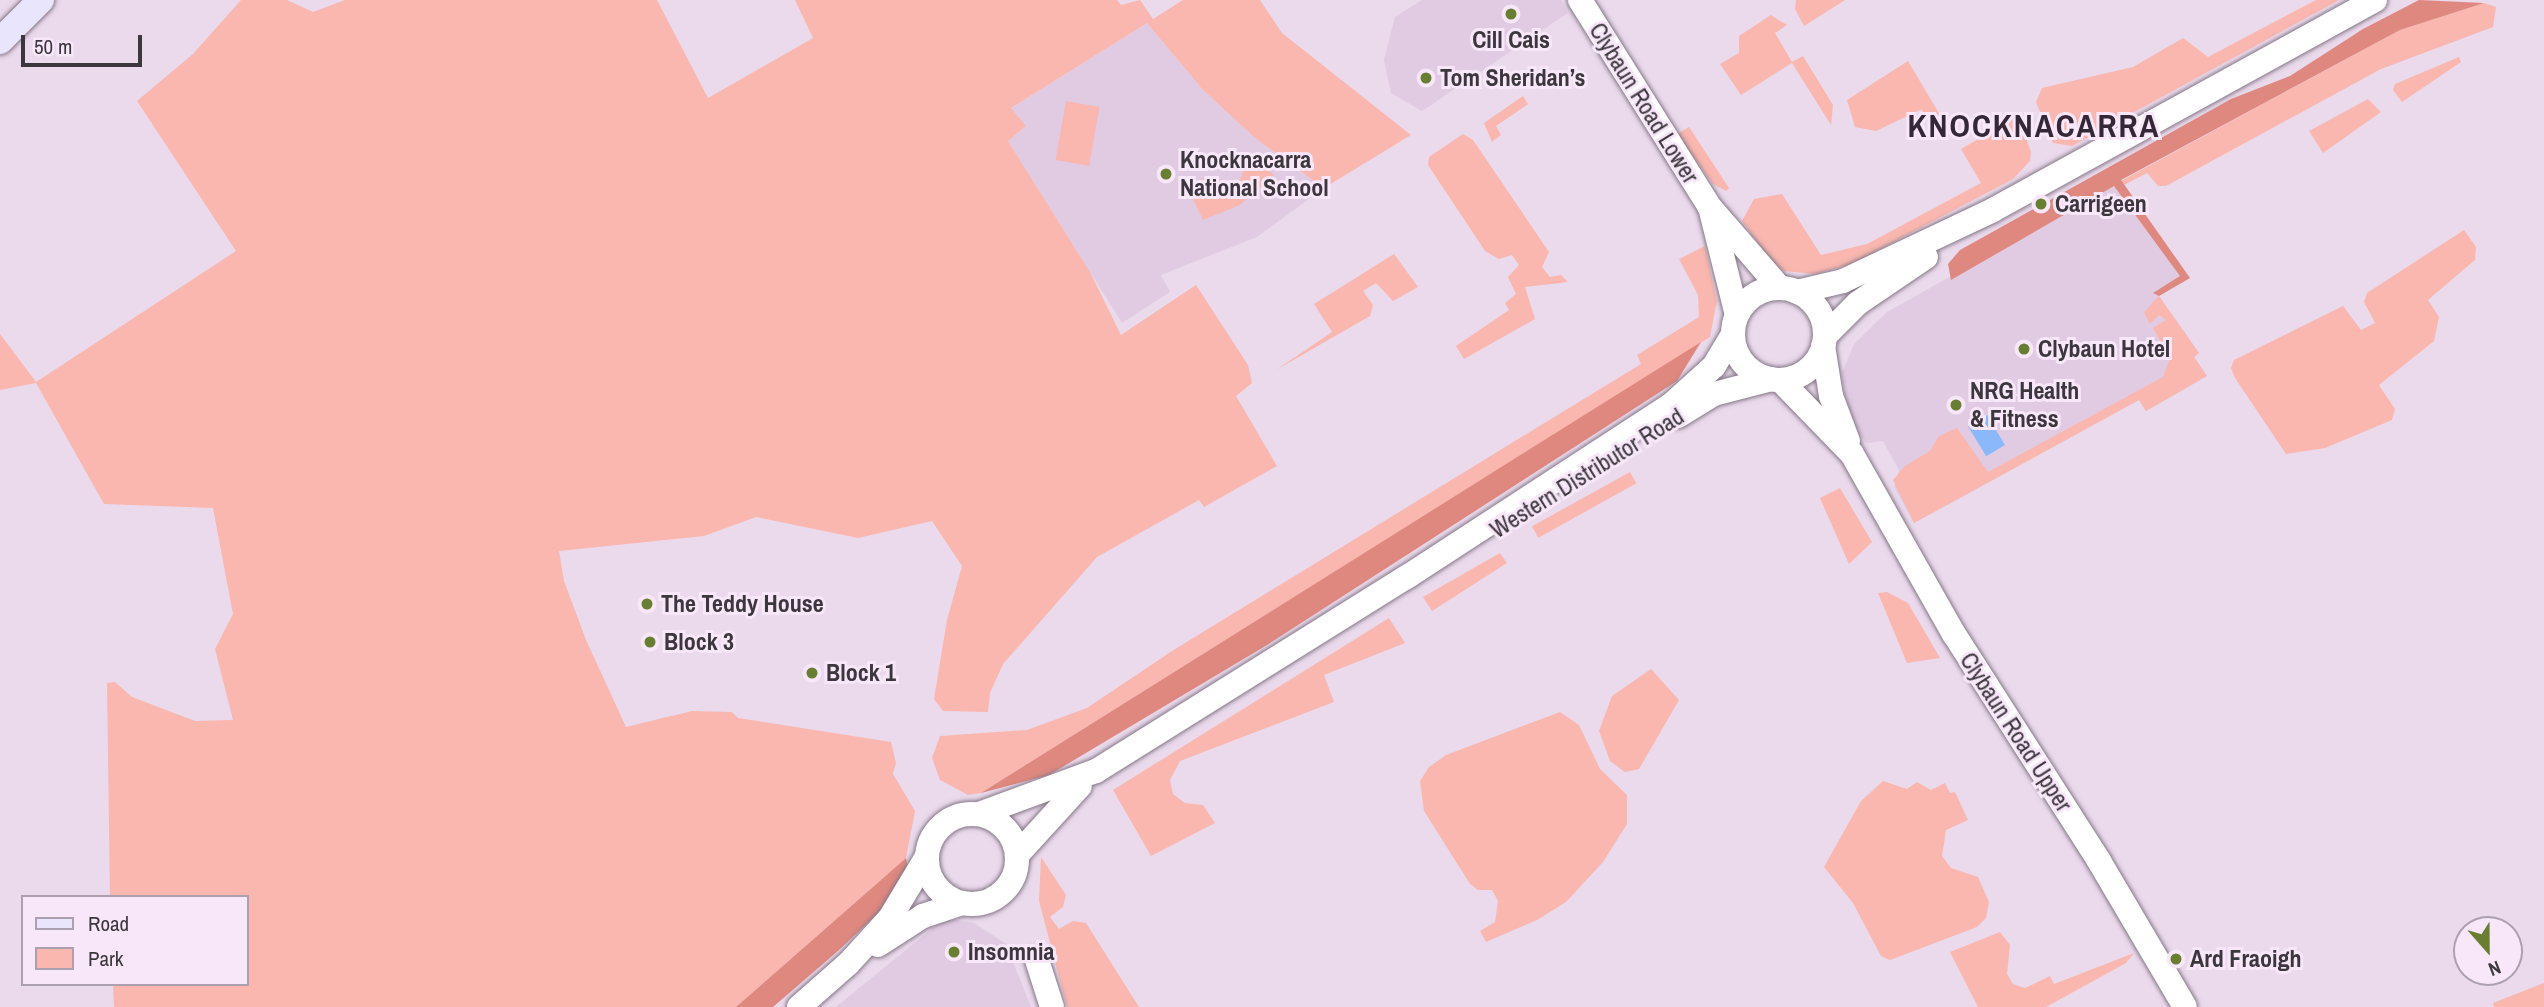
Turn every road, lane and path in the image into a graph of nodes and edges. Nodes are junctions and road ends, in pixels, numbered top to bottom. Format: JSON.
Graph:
{"nodes":[{"id":1,"x":41,"y":0,"type":"edge"},
{"id":2,"x":1580,"y":0,"type":"edge"},
{"id":3,"x":2375,"y":0,"type":"edge"},
{"id":4,"x":0,"y":41,"type":"edge"},
{"id":5,"x":1709,"y":206,"type":"junction"},
{"id":6,"x":1993,"y":210,"type":"junction"},
{"id":7,"x":1788,"y":290,"type":"junction"},
{"id":8,"x":1735,"y":324,"type":"junction"},
{"id":9,"x":1824,"y":341,"type":"junction"},
{"id":10,"x":1775,"y":379,"type":"junction"},
{"id":11,"x":1852,"y":454,"type":"junction"},
{"id":12,"x":1407,"y":577,"type":"junction"},
{"id":13,"x":1096,"y":771,"type":"junction"},
{"id":14,"x":979,"y":814,"type":"junction"},
{"id":15,"x":1017,"y":855,"type":"junction"},
{"id":16,"x":926,"y":858,"type":"junction"},
{"id":17,"x":962,"y":903,"type":"junction"},
{"id":18,"x":1037,"y":960,"type":"dead end"},
{"id":19,"x":848,"y":964,"type":"junction"},
{"id":20,"x":799,"y":1007,"type":"edge"},
{"id":21,"x":1052,"y":1007,"type":"edge"},
{"id":22,"x":2185,"y":1007,"type":"edge"}],
"edges":[{"from":1,"to":4,"type":"main road"},
{"from":2,"to":5,"type":"street","name":"Clybaun Road Lower"},
{"from":3,"to":6,"type":"street"},
{"from":5,"to":7,"type":"street","name":"Clybaun Road Lower"},
{"from":5,"to":8,"type":"street","name":"Clybaun Road Lower"},
{"from":6,"to":7,"type":"street"},
{"from":6,"to":9,"type":"street"},
{"from":7,"to":8,"type":"street"},
{"from":7,"to":9,"type":"street"},
{"from":8,"to":10,"type":"street"},
{"from":8,"to":12,"type":"street","name":"Western Distributor Road"},
{"from":9,"to":10,"type":"street"},
{"from":9,"to":11,"type":"street","name":"Clybaun Road Upper"},
{"from":10,"to":11,"type":"street","name":"Clybaun Road Upper"},
{"from":10,"to":12,"type":"street","name":"Western Distributor Road"},
{"from":11,"to":22,"type":"street","name":"Clybaun Road Upper"},
{"from":12,"to":13,"type":"street","name":"Western Distributor Road"},
{"from":13,"to":14,"type":"street","name":"Western Distributor Road"},
{"from":13,"to":15,"type":"street","name":"Western Distributor Road"},
{"from":14,"to":15,"type":"street"},
{"from":14,"to":16,"type":"street"},
{"from":15,"to":17,"type":"street"},
{"from":16,"to":17,"type":"street"},
{"from":16,"to":19,"type":"street"},
{"from":17,"to":19,"type":"street"},
{"from":18,"to":21,"type":"street"},
{"from":19,"to":20,"type":"street"}]}
